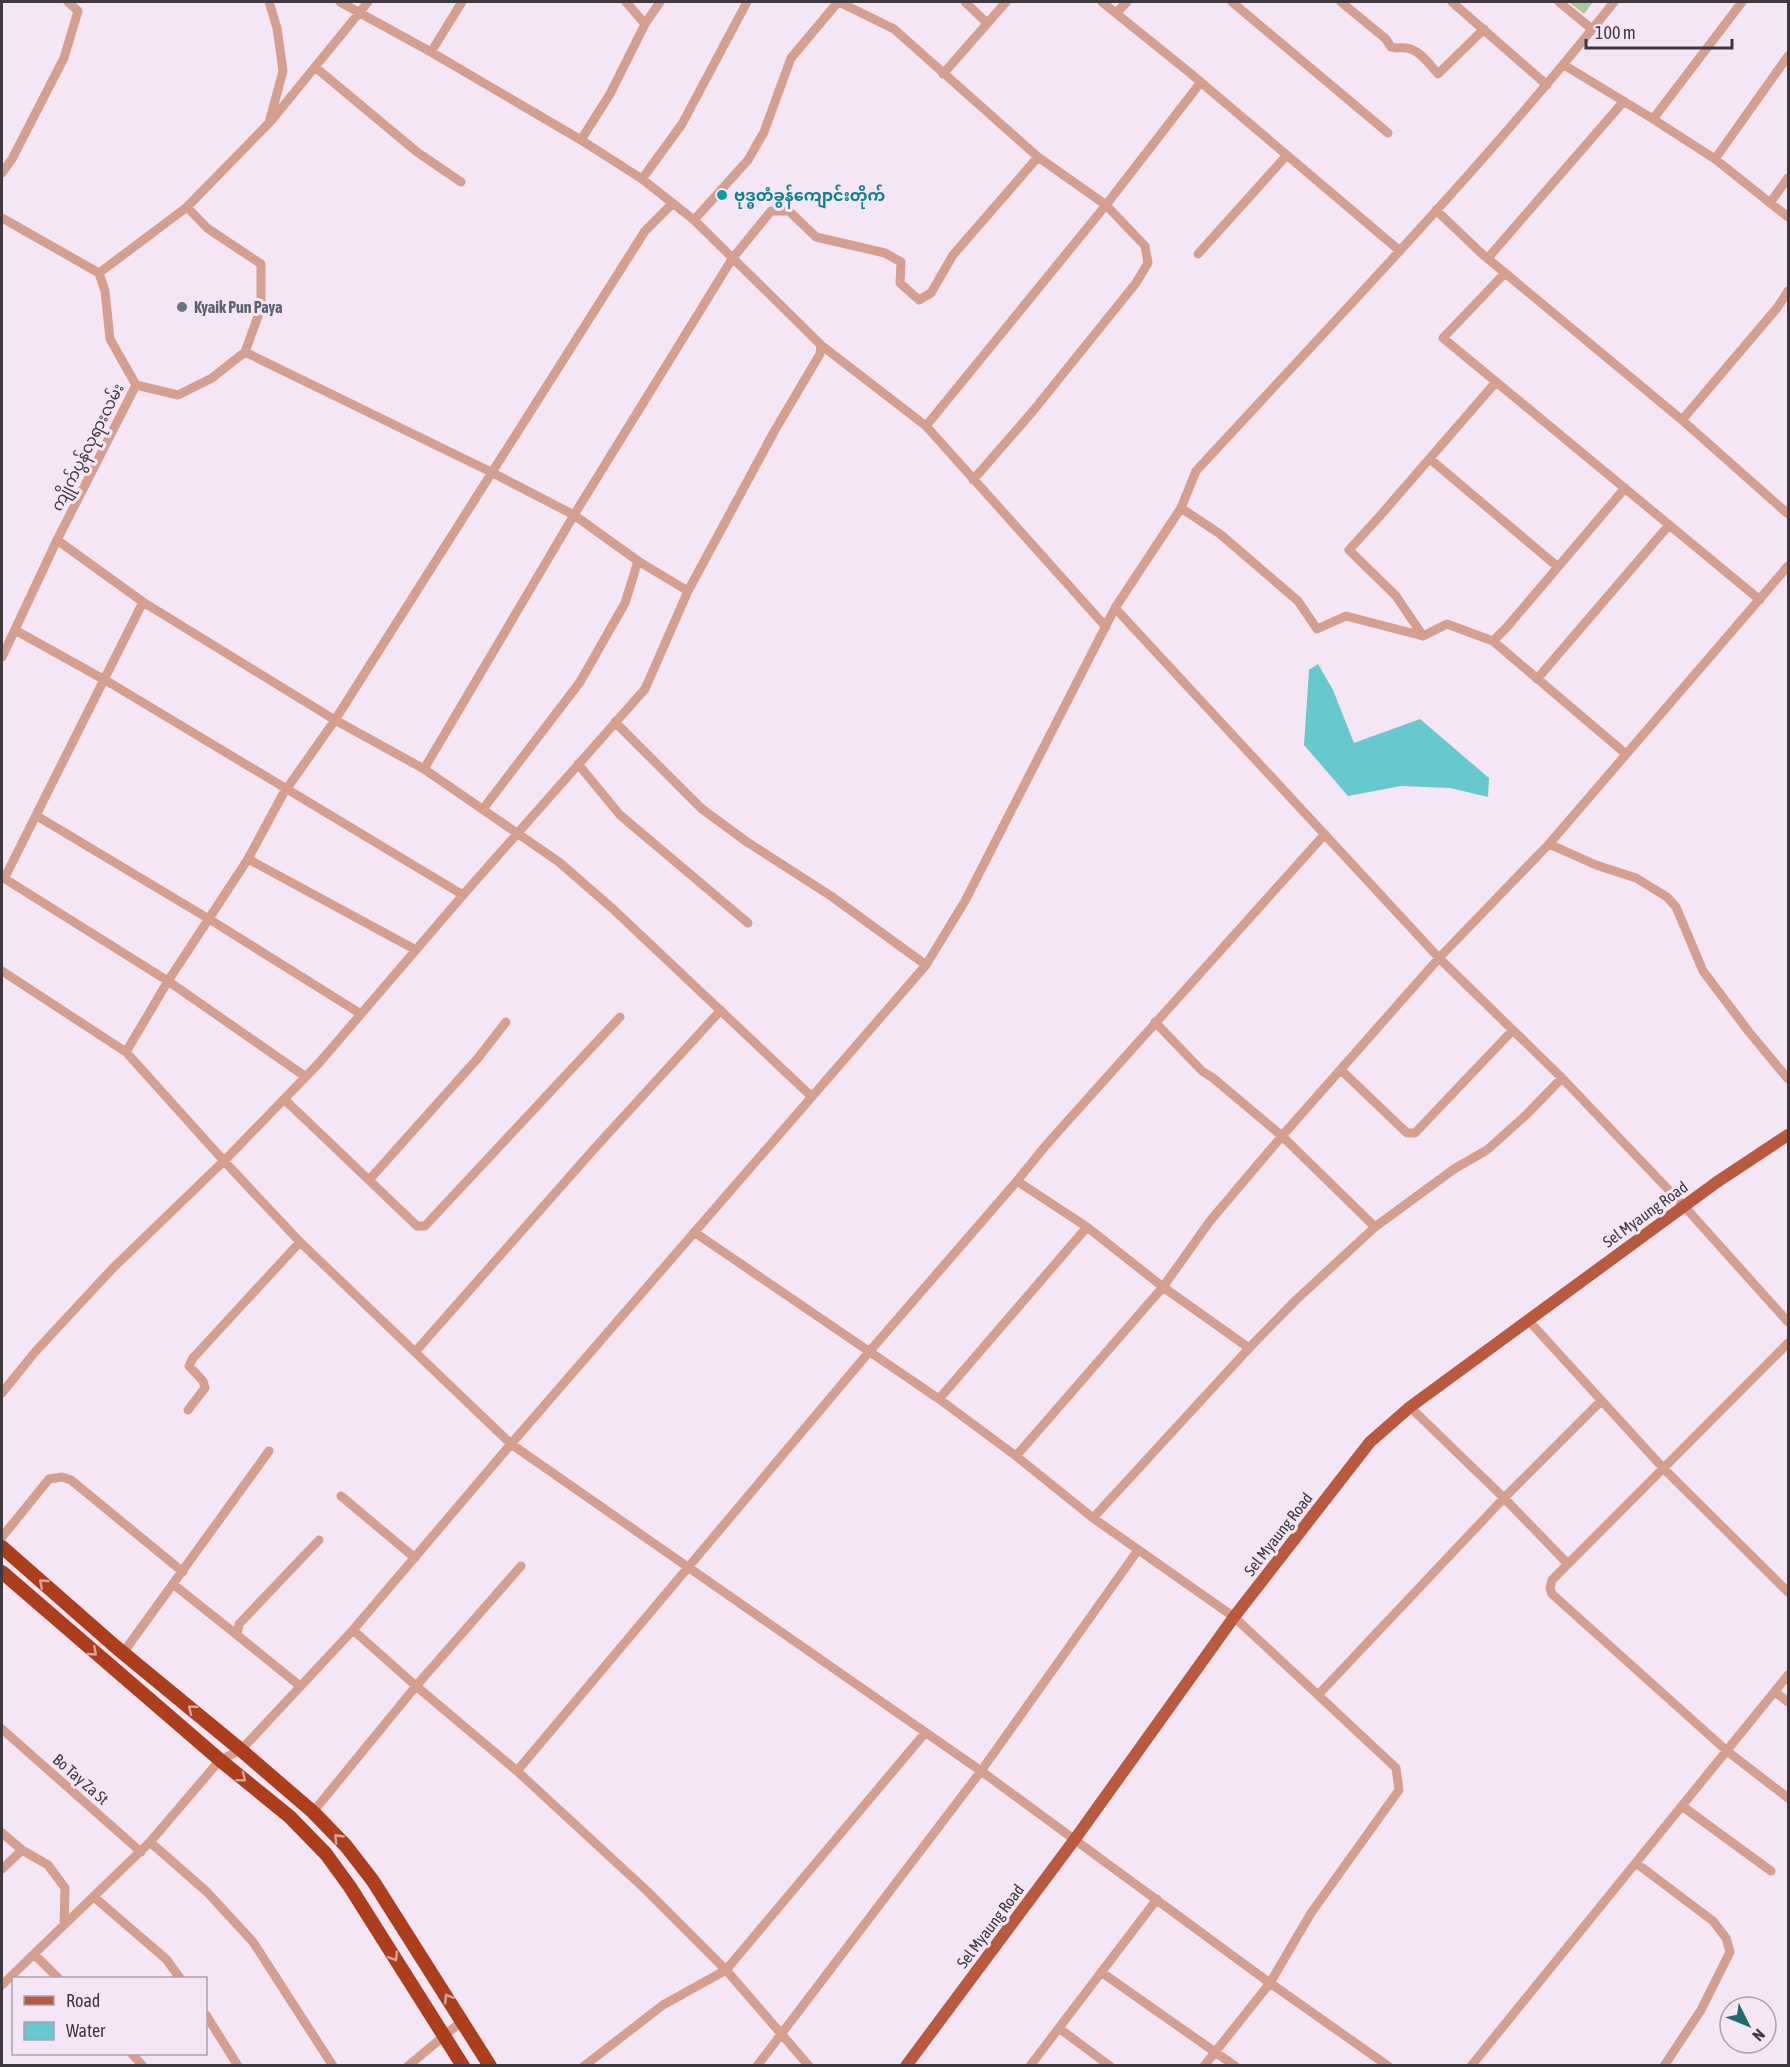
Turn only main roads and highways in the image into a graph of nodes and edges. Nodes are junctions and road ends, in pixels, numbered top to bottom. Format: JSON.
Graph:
{"nodes":[{"id":1,"x":1788,"y":1135,"type":"edge"},
{"id":2,"x":2,"y":1547,"type":"edge"},
{"id":3,"x":2,"y":1572,"type":"edge"},
{"id":4,"x":397,"y":1918,"type":"junction"},
{"id":5,"x":375,"y":1927,"type":"junction"},
{"id":6,"x":463,"y":2066,"type":"edge"},
{"id":7,"x":490,"y":2066,"type":"edge"},
{"id":8,"x":906,"y":2066,"type":"edge"}],
"edges":[{"from":1,"to":8,"type":"main road","name":"Sel Myaung Road"},
{"from":4,"to":2,"type":"highway","one_way":true},
{"from":3,"to":5,"type":"highway","one_way":true},
{"from":4,"to":5,"type":"highway"},
{"from":7,"to":4,"type":"highway","one_way":true},
{"from":5,"to":6,"type":"highway","one_way":true}]}
